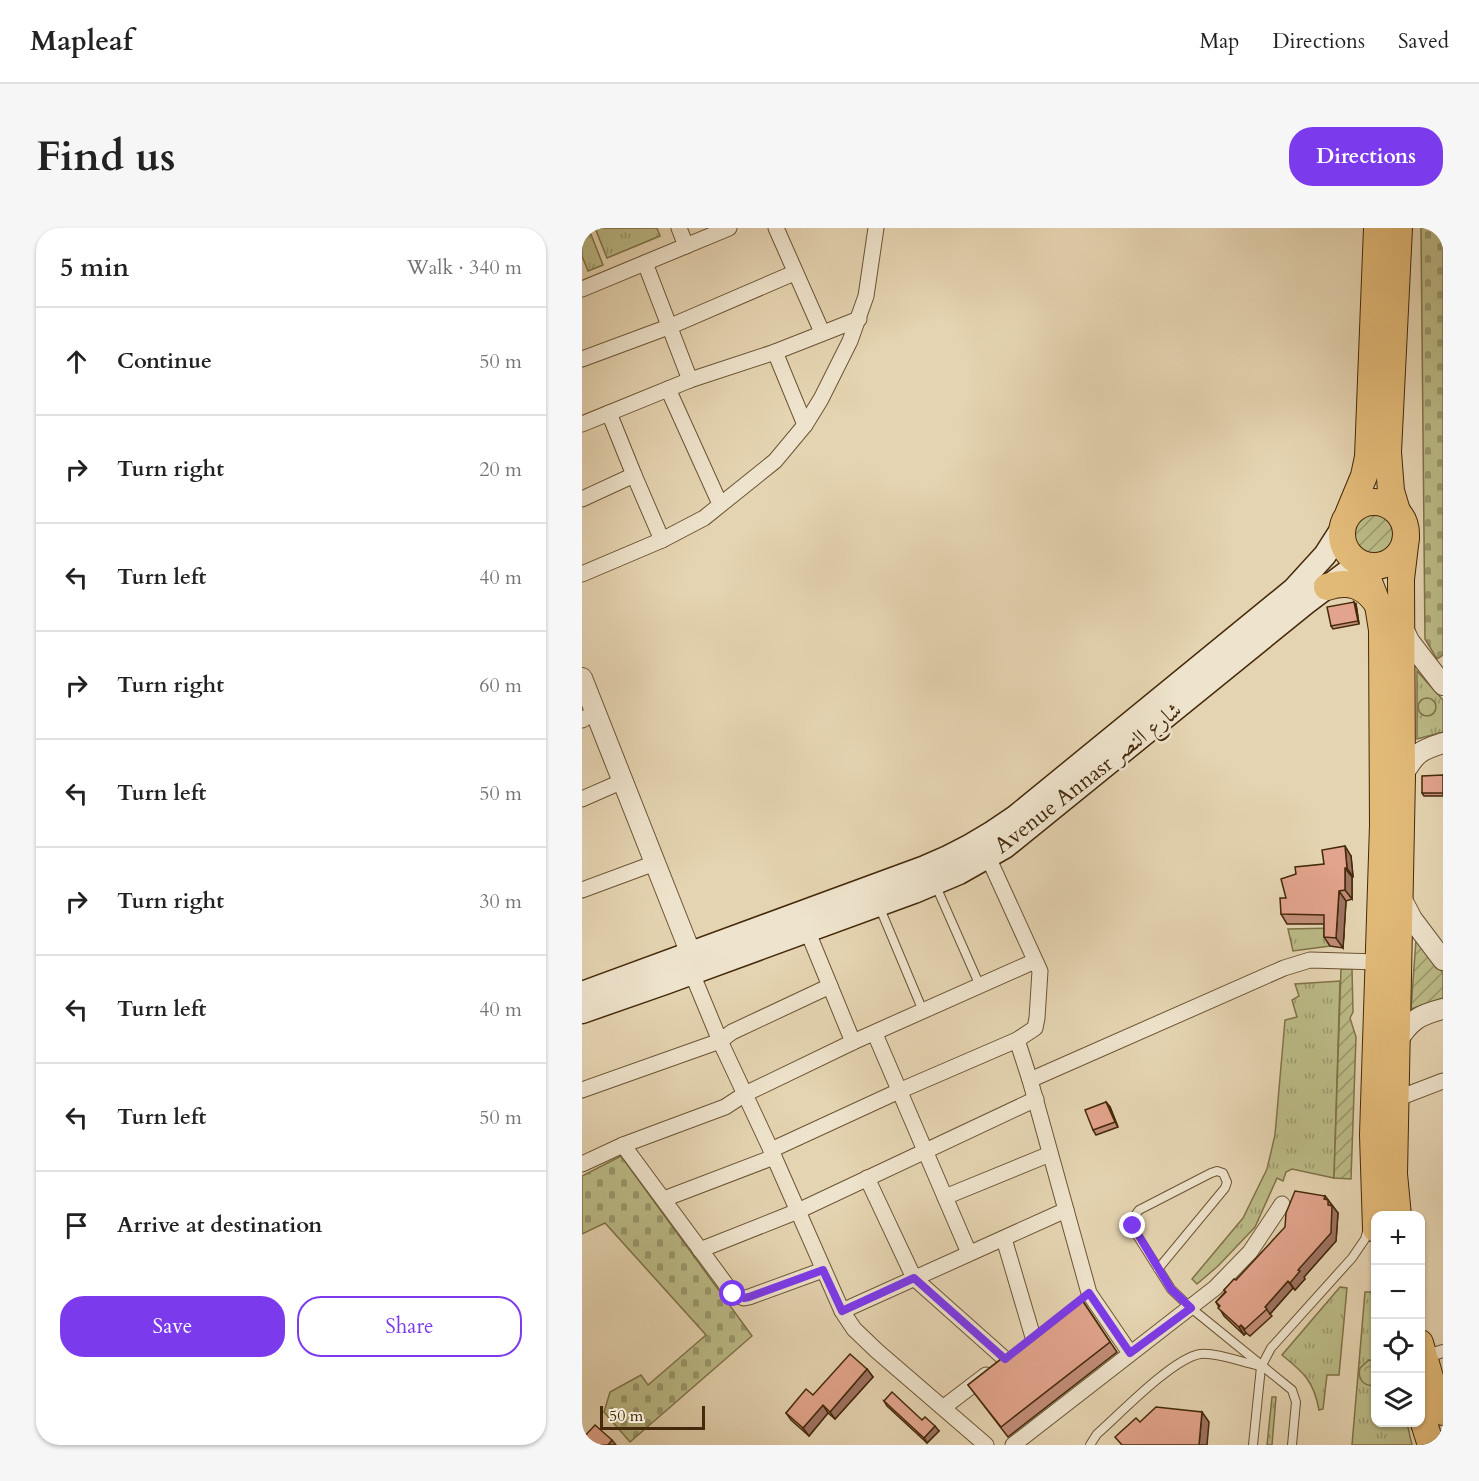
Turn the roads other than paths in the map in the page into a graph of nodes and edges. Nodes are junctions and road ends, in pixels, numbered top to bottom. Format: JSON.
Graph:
{"nodes":[{"id":1,"x":679,"y":228,"type":"edge"},
{"id":2,"x":729,"y":228,"type":"edge"},
{"id":3,"x":776,"y":228,"type":"edge"},
{"id":4,"x":876,"y":228,"type":"edge"},
{"id":5,"x":1377,"y":228,"type":"edge"},
{"id":6,"x":1399,"y":228,"type":"edge"},
{"id":7,"x":686,"y":246,"type":"junction"},
{"id":8,"x":645,"y":263,"type":"junction"},
{"id":9,"x":794,"y":273,"type":"junction"},
{"id":10,"x":582,"y":289,"type":"edge"},
{"id":11,"x":859,"y":319,"type":"junction"},
{"id":12,"x":671,"y":326,"type":"junction"},
{"id":13,"x":822,"y":332,"type":"junction"},
{"id":14,"x":775,"y":352,"type":"junction"},
{"id":15,"x":582,"y":359,"type":"edge"},
{"id":16,"x":690,"y":380,"type":"junction"},
{"id":17,"x":668,"y":389,"type":"junction"},
{"id":18,"x":609,"y":413,"type":"junction"},
{"id":19,"x":582,"y":424,"type":"edge"},
{"id":20,"x":805,"y":425,"type":"junction"},
{"id":21,"x":634,"y":475,"type":"junction"},
{"id":22,"x":582,"y":499,"type":"edge"},
{"id":23,"x":720,"y":504,"type":"junction"},
{"id":24,"x":1397,"y":511,"type":"junction"},
{"id":25,"x":1345,"y":521,"type":"junction"},
{"id":26,"x":1406,"y":537,"type":"junction"},
{"id":27,"x":662,"y":540,"type":"junction"},
{"id":28,"x":1360,"y":564,"type":"junction"},
{"id":29,"x":582,"y":574,"type":"edge"},
{"id":30,"x":1327,"y":587,"type":"junction"},
{"id":31,"x":1378,"y":605,"type":"junction"},
{"id":32,"x":1401,"y":623,"type":"junction"},
{"id":33,"x":582,"y":678,"type":"edge"},
{"id":34,"x":1443,"y":685,"type":"edge"},
{"id":35,"x":589,"y":716,"type":"edge"},
{"id":36,"x":1443,"y":743,"type":"edge"},
{"id":37,"x":1402,"y":776,"type":"junction"},
{"id":38,"x":622,"y":781,"type":"junction"},
{"id":39,"x":582,"y":799,"type":"edge"},
{"id":40,"x":988,"y":857,"type":"junction"},
{"id":41,"x":655,"y":863,"type":"junction"},
{"id":42,"x":935,"y":883,"type":"junction"},
{"id":43,"x":582,"y":890,"type":"edge"},
{"id":44,"x":1400,"y":896,"type":"junction"},
{"id":45,"x":879,"y":904,"type":"junction"},
{"id":46,"x":807,"y":930,"type":"junction"},
{"id":47,"x":1443,"y":960,"type":"edge"},
{"id":48,"x":1035,"y":961,"type":"junction"},
{"id":49,"x":1379,"y":962,"type":"junction"},
{"id":50,"x":693,"y":963,"type":"junction"},
{"id":51,"x":830,"y":986,"type":"junction"},
{"id":52,"x":980,"y":986,"type":"junction"},
{"id":53,"x":590,"y":1000,"type":"edge"},
{"id":54,"x":1443,"y":1009,"type":"edge"},
{"id":55,"x":923,"y":1011,"type":"junction"},
{"id":56,"x":874,"y":1034,"type":"junction"},
{"id":57,"x":1017,"y":1040,"type":"junction"},
{"id":58,"x":720,"y":1041,"type":"junction"},
{"id":59,"x":853,"y":1042,"type":"junction"},
{"id":60,"x":1397,"y":1042,"type":"junction"},
{"id":61,"x":1030,"y":1080,"type":"junction"},
{"id":62,"x":1443,"y":1081,"type":"edge"},
{"id":63,"x":582,"y":1090,"type":"edge"},
{"id":64,"x":899,"y":1091,"type":"junction"},
{"id":65,"x":745,"y":1094,"type":"junction"},
{"id":66,"x":1036,"y":1098,"type":"junction"},
{"id":67,"x":1396,"y":1099,"type":"junction"},
{"id":68,"x":623,"y":1145,"type":"junction"},
{"id":69,"x":925,"y":1150,"type":"junction"},
{"id":70,"x":773,"y":1153,"type":"junction"},
{"id":71,"x":1050,"y":1154,"type":"junction"},
{"id":72,"x":582,"y":1164,"type":"edge"},
{"id":73,"x":867,"y":1178,"type":"junction"},
{"id":74,"x":945,"y":1197,"type":"junction"},
{"id":75,"x":664,"y":1199,"type":"junction"},
{"id":76,"x":1282,"y":1204,"type":"dead end"},
{"id":77,"x":1066,"y":1210,"type":"junction"},
{"id":78,"x":798,"y":1211,"type":"junction"},
{"id":79,"x":1381,"y":1211,"type":"edge"},
{"id":80,"x":1384,"y":1211,"type":"edge"},
{"id":81,"x":1371,"y":1232,"type":"edge"},
{"id":82,"x":1004,"y":1239,"type":"junction"},
{"id":83,"x":700,"y":1250,"type":"junction"},
{"id":84,"x":969,"y":1253,"type":"junction"},
{"id":85,"x":1158,"y":1269,"type":"junction"},
{"id":86,"x":823,"y":1270,"type":"junction"},
{"id":87,"x":914,"y":1278,"type":"junction"},
{"id":88,"x":1191,"y":1308,"type":"junction"},
{"id":89,"x":842,"y":1311,"type":"junction"},
{"id":90,"x":1049,"y":1325,"type":"edge"},
{"id":91,"x":1019,"y":1348,"type":"junction"},
{"id":92,"x":1429,"y":1350,"type":"edge"},
{"id":93,"x":1130,"y":1353,"type":"junction"},
{"id":94,"x":1261,"y":1367,"type":"junction"},
{"id":95,"x":944,"y":1407,"type":"junction"},
{"id":96,"x":1443,"y":1413,"type":"edge"},
{"id":97,"x":1425,"y":1426,"type":"edge"},
{"id":98,"x":986,"y":1445,"type":"edge"},
{"id":99,"x":1012,"y":1445,"type":"edge"},
{"id":100,"x":1090,"y":1445,"type":"edge"},
{"id":101,"x":1253,"y":1445,"type":"edge"},
{"id":102,"x":1292,"y":1445,"type":"edge"},
{"id":103,"x":1431,"y":1445,"type":"edge"}],
"edges":[{"from":1,"to":7,"type":"street"},
{"from":2,"to":7,"type":"street"},
{"from":3,"to":9,"type":"street"},
{"from":4,"to":11,"type":"street"},
{"from":5,"to":25,"type":"main road"},
{"from":6,"to":24,"type":"main road"},
{"from":7,"to":8,"type":"street"},
{"from":8,"to":10,"type":"street"},
{"from":8,"to":12,"type":"street"},
{"from":9,"to":12,"type":"street"},
{"from":9,"to":13,"type":"street"},
{"from":11,"to":13,"type":"street"},
{"from":11,"to":20,"type":"street"},
{"from":12,"to":15,"type":"street"},
{"from":12,"to":16,"type":"street"},
{"from":13,"to":14,"type":"street"},
{"from":14,"to":16,"type":"street"},
{"from":14,"to":20,"type":"street"},
{"from":16,"to":17,"type":"street"},
{"from":17,"to":18,"type":"street"},
{"from":17,"to":23,"type":"street"},
{"from":18,"to":19,"type":"street"},
{"from":18,"to":21,"type":"street"},
{"from":20,"to":23,"type":"street"},
{"from":21,"to":22,"type":"street"},
{"from":21,"to":27,"type":"street"},
{"from":23,"to":27,"type":"street"},
{"from":24,"to":25,"type":"main road"},
{"from":24,"to":26,"type":"main road"},
{"from":25,"to":28,"type":"main road"},
{"from":25,"to":50,"type":"main road","name":"Avenue Annasr شارع النصر"},
{"from":26,"to":28,"type":"main road"},
{"from":26,"to":32,"type":"main road"},
{"from":27,"to":29,"type":"street"},
{"from":28,"to":30,"type":"main road","name":"Avenue Annasr شارع النصر"},
{"from":28,"to":31,"type":"main road"},
{"from":30,"to":31,"type":"main road"},
{"from":30,"to":40,"type":"main road","name":"Avenue Annasr شارع النصر"},
{"from":31,"to":49,"type":"main road"},
{"from":32,"to":34,"type":"street"},
{"from":32,"to":37,"type":"main road"},
{"from":33,"to":35,"type":"street"},
{"from":35,"to":38,"type":"street"},
{"from":36,"to":37,"type":"street"},
{"from":37,"to":44,"type":"main road"},
{"from":38,"to":39,"type":"street"},
{"from":38,"to":41,"type":"street"},
{"from":40,"to":42,"type":"main road","name":"Avenue Annasr شارع النصر"},
{"from":40,"to":48,"type":"street"},
{"from":41,"to":43,"type":"street"},
{"from":41,"to":50,"type":"street"},
{"from":42,"to":45,"type":"main road","name":"Avenue Annasr شارع النصر"},
{"from":42,"to":52,"type":"lane"},
{"from":44,"to":47,"type":"street"},
{"from":44,"to":60,"type":"main road"},
{"from":45,"to":46,"type":"main road","name":"Avenue Annasr شارع النصر"},
{"from":45,"to":55,"type":"lane"},
{"from":46,"to":50,"type":"main road","name":"Avenue Annasr شارع النصر"},
{"from":46,"to":51,"type":"street"},
{"from":48,"to":52,"type":"street"},
{"from":48,"to":57,"type":"street"},
{"from":49,"to":61,"type":"street"},
{"from":49,"to":79,"type":"main road"},
{"from":50,"to":53,"type":"main road","name":"Avenue Annasr شارع النصر"},
{"from":50,"to":58,"type":"street"},
{"from":51,"to":58,"type":"street"},
{"from":51,"to":59,"type":"street"},
{"from":52,"to":55,"type":"street"},
{"from":54,"to":60,"type":"street"},
{"from":55,"to":56,"type":"street"},
{"from":56,"to":59,"type":"street"},
{"from":56,"to":64,"type":"street"},
{"from":57,"to":61,"type":"street"},
{"from":57,"to":64,"type":"street"},
{"from":58,"to":63,"type":"street"},
{"from":58,"to":65,"type":"street"},
{"from":59,"to":65,"type":"street"},
{"from":60,"to":67,"type":"main road"},
{"from":61,"to":66,"type":"street"},
{"from":62,"to":67,"type":"street"},
{"from":64,"to":69,"type":"street"},
{"from":64,"to":70,"type":"street"},
{"from":65,"to":68,"type":"street"},
{"from":65,"to":70,"type":"street"},
{"from":66,"to":69,"type":"street"},
{"from":66,"to":71,"type":"street"},
{"from":67,"to":80,"type":"main road"},
{"from":68,"to":72,"type":"street"},
{"from":68,"to":75,"type":"street"},
{"from":69,"to":73,"type":"street"},
{"from":69,"to":74,"type":"street"},
{"from":70,"to":75,"type":"street"},
{"from":70,"to":78,"type":"street"},
{"from":71,"to":74,"type":"street"},
{"from":71,"to":77,"type":"street"},
{"from":73,"to":78,"type":"street"},
{"from":73,"to":87,"type":"street"},
{"from":74,"to":84,"type":"street"},
{"from":75,"to":83,"type":"street"},
{"from":76,"to":88,"type":"street"},
{"from":77,"to":82,"type":"street"},
{"from":77,"to":93,"type":"street"},
{"from":78,"to":83,"type":"street"},
{"from":78,"to":86,"type":"street"},
{"from":81,"to":94,"type":"lane"},
{"from":82,"to":84,"type":"street"},
{"from":82,"to":91,"type":"street"},
{"from":83,"to":86,"type":"street"},
{"from":84,"to":87,"type":"street"},
{"from":85,"to":85,"type":"lane"},
{"from":85,"to":88,"type":"lane"},
{"from":86,"to":89,"type":"street"},
{"from":87,"to":89,"type":"street"},
{"from":87,"to":91,"type":"street"},
{"from":88,"to":93,"type":"street"},
{"from":88,"to":94,"type":"lane"},
{"from":89,"to":95,"type":"street"},
{"from":90,"to":91,"type":"street"},
{"from":91,"to":95,"type":"street"},
{"from":92,"to":96,"type":"main road"},
{"from":93,"to":99,"type":"street"},
{"from":94,"to":100,"type":"lane"},
{"from":94,"to":101,"type":"lane"},
{"from":94,"to":102,"type":"lane"},
{"from":95,"to":98,"type":"street"},
{"from":97,"to":103,"type":"main road"}]}
